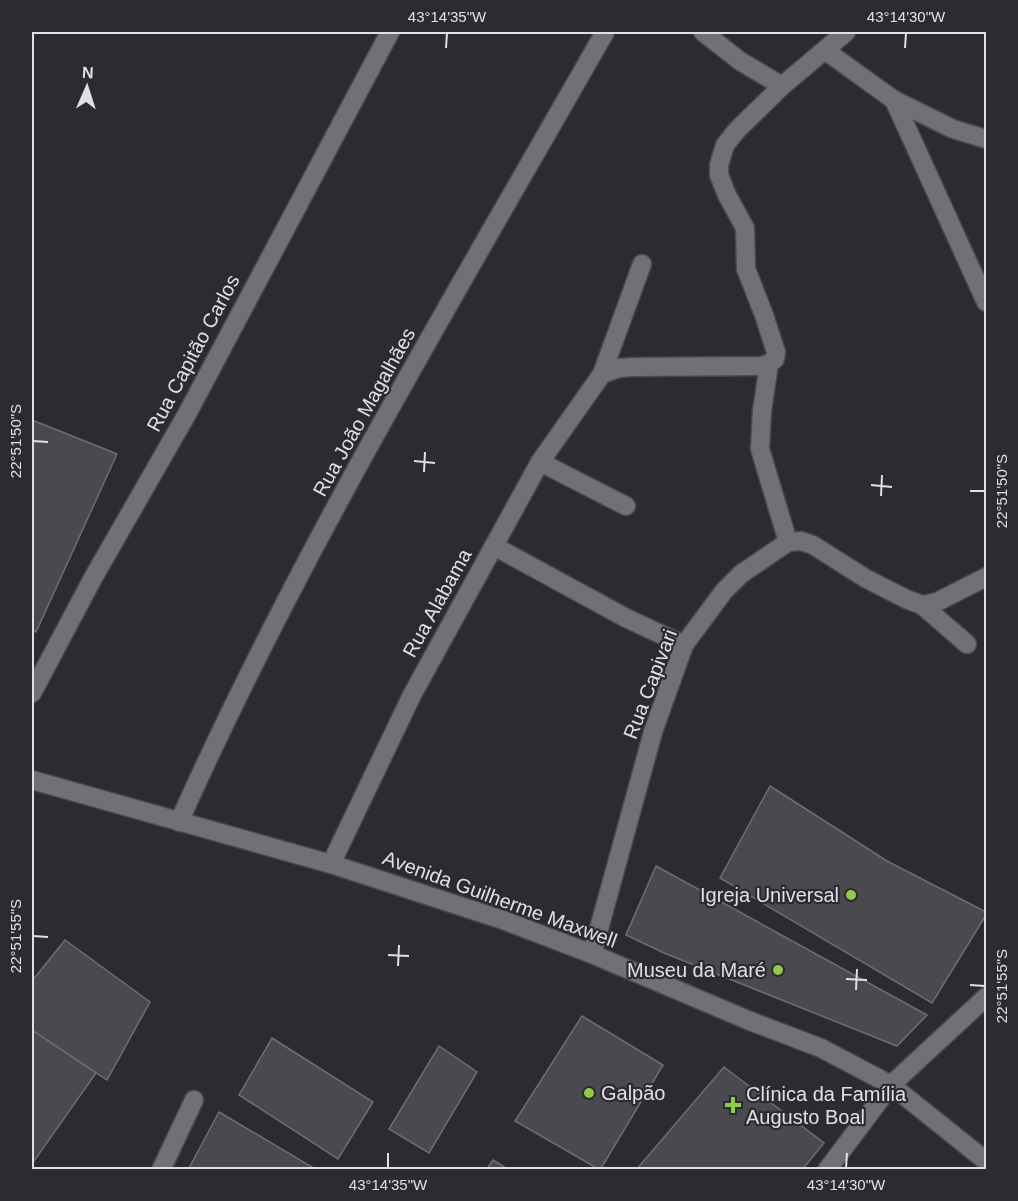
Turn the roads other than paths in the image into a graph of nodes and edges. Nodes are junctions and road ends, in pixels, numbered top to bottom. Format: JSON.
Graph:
{"nodes":[{"id":1,"x":390,"y":32,"type":"edge"},
{"id":2,"x":605,"y":32,"type":"edge"},
{"id":3,"x":703,"y":32,"type":"edge"},
{"id":4,"x":846,"y":32,"type":"edge"},
{"id":5,"x":826,"y":51,"type":"junction"},
{"id":6,"x":782,"y":86,"type":"junction"},
{"id":7,"x":894,"y":100,"type":"junction"},
{"id":8,"x":987,"y":140,"type":"edge"},
{"id":9,"x":642,"y":264,"type":"dead end"},
{"id":10,"x":987,"y":302,"type":"edge"},
{"id":11,"x":769,"y":364,"type":"junction"},
{"id":12,"x":602,"y":374,"type":"junction"},
{"id":13,"x":540,"y":462,"type":"junction"},
{"id":14,"x":626,"y":506,"type":"dead end"},
{"id":15,"x":788,"y":542,"type":"junction"},
{"id":16,"x":494,"y":546,"type":"junction"},
{"id":17,"x":987,"y":577,"type":"edge"},
{"id":18,"x":922,"y":605,"type":"junction"},
{"id":19,"x":967,"y":644,"type":"dead end"},
{"id":20,"x":684,"y":645,"type":"junction"},
{"id":21,"x":32,"y":693,"type":"edge"},
{"id":22,"x":32,"y":780,"type":"edge"},
{"id":23,"x":179,"y":822,"type":"junction"},
{"id":24,"x":331,"y":864,"type":"junction"},
{"id":25,"x":592,"y":954,"type":"junction"},
{"id":26,"x":987,"y":997,"type":"edge"},
{"id":27,"x":891,"y":1085,"type":"junction"},
{"id":28,"x":194,"y":1100,"type":"dead end"},
{"id":29,"x":987,"y":1161,"type":"edge"},
{"id":30,"x":161,"y":1170,"type":"edge"},
{"id":31,"x":827,"y":1170,"type":"edge"}],
"edges":[{"from":1,"to":21,"type":"street","name":"Rua Capitão Carlos"},
{"from":2,"to":23,"type":"street","name":"Rua João Magalhães"},
{"from":3,"to":6,"type":"street"},
{"from":4,"to":5,"type":"street"},
{"from":5,"to":6,"type":"street"},
{"from":5,"to":7,"type":"street"},
{"from":6,"to":11,"type":"street"},
{"from":7,"to":8,"type":"street"},
{"from":7,"to":10,"type":"street"},
{"from":9,"to":12,"type":"street","name":"Rua Alabama"},
{"from":11,"to":12,"type":"street"},
{"from":11,"to":15,"type":"street"},
{"from":12,"to":13,"type":"street","name":"Rua Alabama"},
{"from":13,"to":14,"type":"street"},
{"from":13,"to":16,"type":"street","name":"Rua Alabama"},
{"from":15,"to":18,"type":"street"},
{"from":15,"to":20,"type":"street","name":"Rua Capivari"},
{"from":16,"to":20,"type":"street"},
{"from":16,"to":24,"type":"street","name":"Rua Alabama"},
{"from":17,"to":18,"type":"street"},
{"from":18,"to":19,"type":"street"},
{"from":20,"to":25,"type":"street","name":"Rua Capivari"},
{"from":22,"to":23,"type":"street","name":"Avenida Guilherme Maxwell"},
{"from":23,"to":24,"type":"street","name":"Avenida Guilherme Maxwell"},
{"from":24,"to":25,"type":"street","name":"Avenida Guilherme Maxwell"},
{"from":25,"to":27,"type":"street","name":"Avenida Guilherme Maxwell"},
{"from":26,"to":27,"type":"street"},
{"from":27,"to":29,"type":"street","name":"Avenida Guilherme Maxwell"},
{"from":27,"to":31,"type":"street"},
{"from":28,"to":30,"type":"street"}]}
